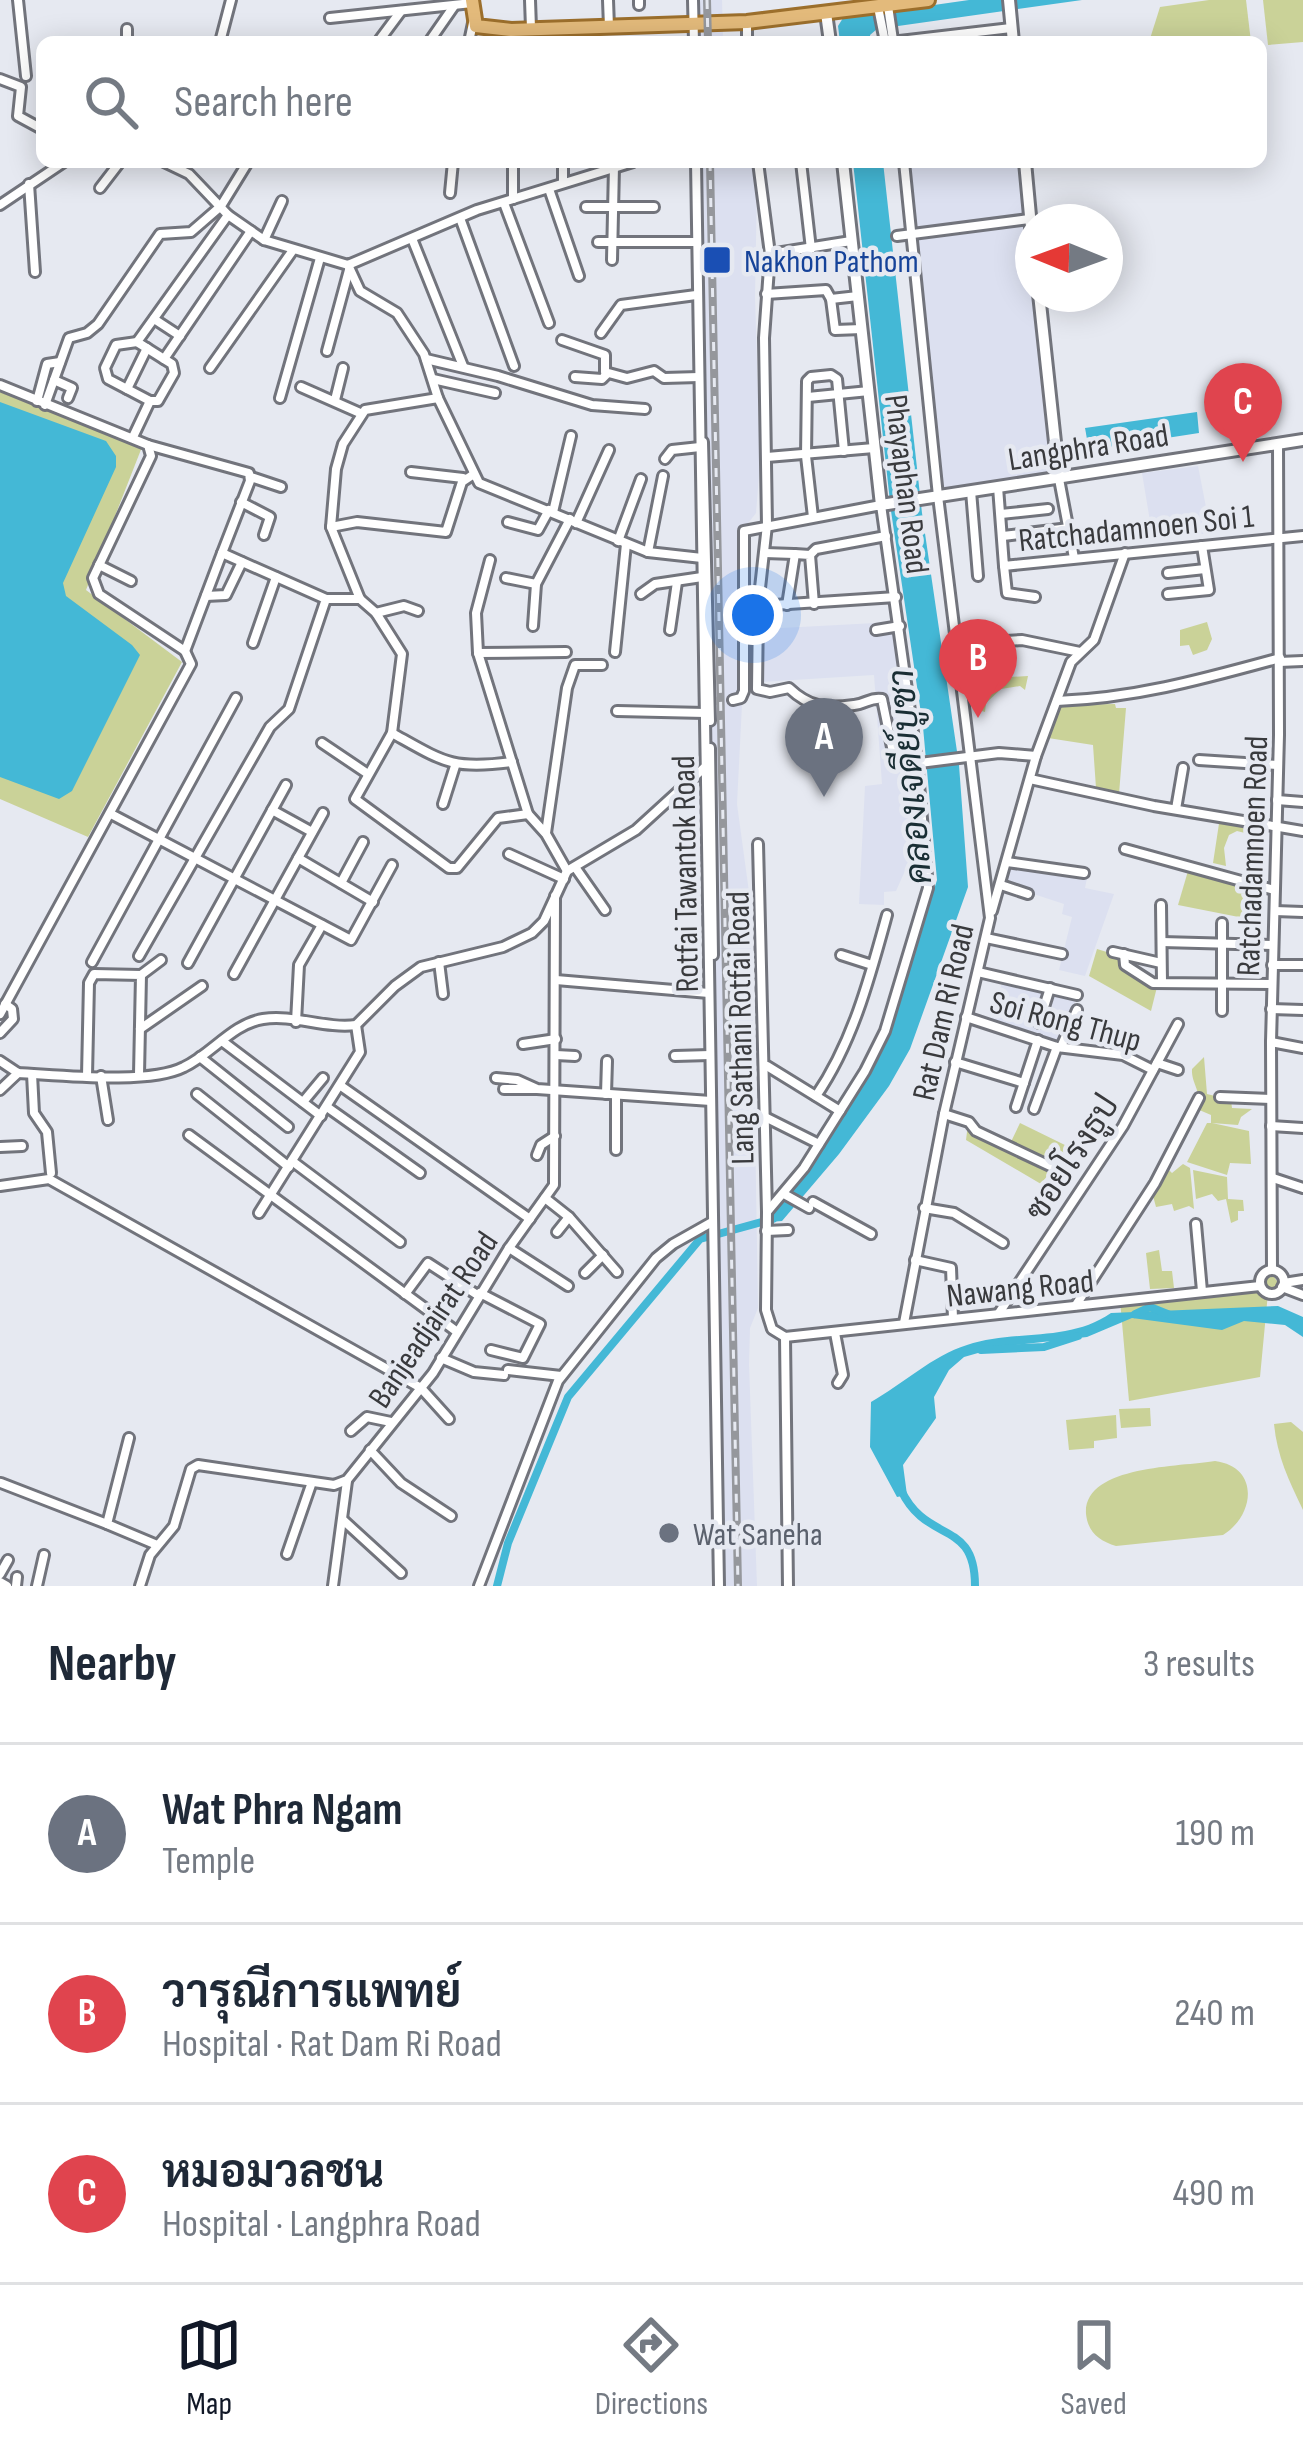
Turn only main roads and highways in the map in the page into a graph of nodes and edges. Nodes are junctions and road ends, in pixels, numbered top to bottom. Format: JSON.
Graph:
{"nodes":[{"id":1,"x":928,"y":0,"type":"edge"},
{"id":2,"x":1009,"y":0,"type":"edge"},
{"id":3,"x":472,"y":2,"type":"edge"},
{"id":4,"x":906,"y":2,"type":"edge"},
{"id":5,"x":826,"y":6,"type":"edge"},
{"id":6,"x":511,"y":36,"type":"edge"},
{"id":7,"x":562,"y":36,"type":"edge"},
{"id":8,"x":829,"y":36,"type":"edge"},
{"id":9,"x":1012,"y":36,"type":"edge"},
{"id":10,"x":844,"y":168,"type":"edge"},
{"id":11,"x":1025,"y":168,"type":"edge"},
{"id":12,"x":1028,"y":204,"type":"edge"},
{"id":13,"x":1041,"y":312,"type":"edge"},
{"id":14,"x":1303,"y":440,"type":"edge"},
{"id":15,"x":1059,"y":479,"type":"junction"},
{"id":16,"x":885,"y":505,"type":"joint"}],
"edges":[{"from":1,"to":4,"type":"main road"},
{"from":2,"to":9,"type":"main road"},
{"from":3,"to":6,"type":"main road"},
{"from":4,"to":5,"type":"main road"},
{"from":5,"to":7,"type":"main road"},
{"from":5,"to":8,"type":"main road"},
{"from":6,"to":7,"type":"main road"},
{"from":10,"to":16,"type":"main road","name":"Phayaphan Road"},
{"from":11,"to":12,"type":"main road"},
{"from":13,"to":15,"type":"main road"},
{"from":14,"to":15,"type":"main road","name":"Langphra Road"},
{"from":15,"to":16,"type":"main road","name":"Langphra Road"}]}
